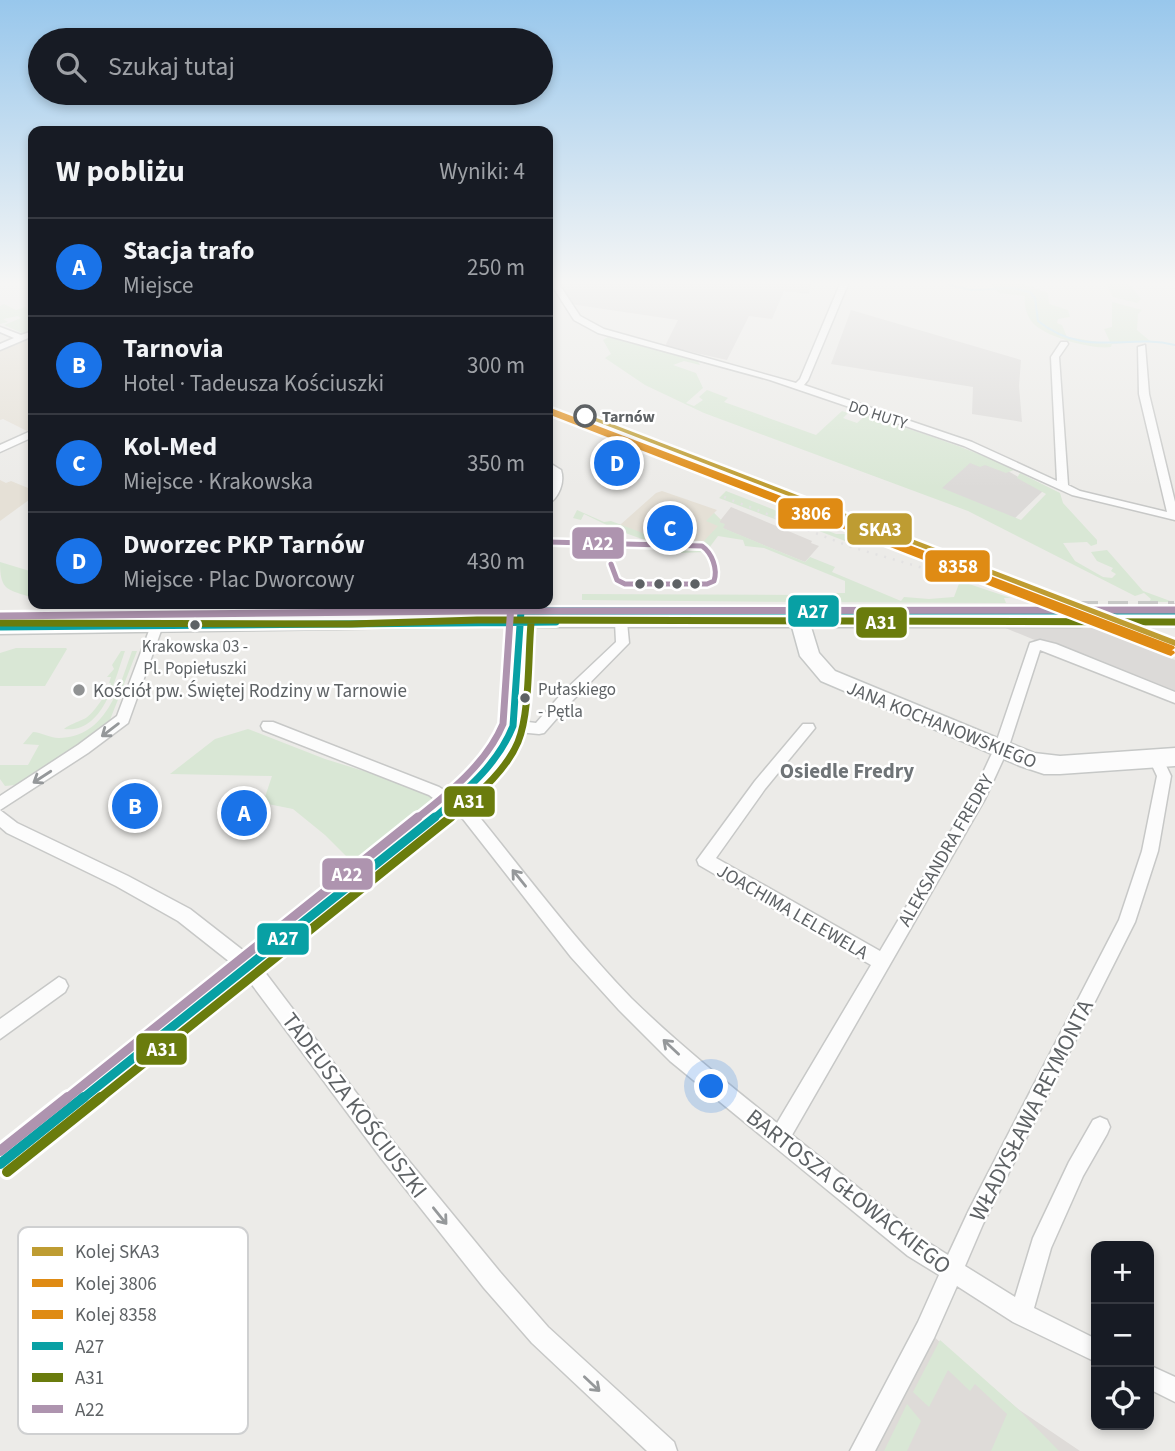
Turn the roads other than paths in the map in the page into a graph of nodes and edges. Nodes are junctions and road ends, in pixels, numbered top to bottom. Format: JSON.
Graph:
{"nodes":[{"id":1,"x":678,"y":352,"type":"edge"},
{"id":2,"x":816,"y":352,"type":"edge"},
{"id":3,"x":1059,"y":352,"type":"edge"},
{"id":4,"x":1142,"y":352,"type":"edge"},
{"id":5,"x":797,"y":387,"type":"junction"},
{"id":6,"x":28,"y":435,"type":"edge"},
{"id":7,"x":0,"y":449,"type":"edge"},
{"id":8,"x":553,"y":470,"type":"edge"},
{"id":9,"x":1063,"y":488,"type":"junction"},
{"id":10,"x":553,"y":492,"type":"edge"},
{"id":11,"x":1174,"y":517,"type":"edge"},
{"id":12,"x":1048,"y":611,"type":"tunnel mouth"},
{"id":13,"x":0,"y":612,"type":"edge"},
{"id":14,"x":521,"y":612,"type":"edge"},
{"id":15,"x":799,"y":616,"type":"junction"},
{"id":16,"x":161,"y":619,"type":"junction"},
{"id":17,"x":0,"y":621,"type":"edge"},
{"id":18,"x":1080,"y":621,"type":"dead end"},
{"id":19,"x":621,"y":622,"type":"junction"},
{"id":20,"x":0,"y":626,"type":"edge"},
{"id":21,"x":1175,"y":698,"type":"edge"},
{"id":22,"x":268,"y":726,"type":"dead end"},
{"id":23,"x":513,"y":726,"type":"junction"},
{"id":24,"x":808,"y":728,"type":"dead end"},
{"id":25,"x":1001,"y":749,"type":"junction"},
{"id":26,"x":1165,"y":757,"type":"edge"},
{"id":27,"x":453,"y":803,"type":"junction"},
{"id":28,"x":0,"y":804,"type":"edge"},
{"id":29,"x":0,"y":817,"type":"edge"},
{"id":30,"x":881,"y":961,"type":"junction"},
{"id":31,"x":250,"y":967,"type":"junction"},
{"id":32,"x":59,"y":986,"type":"dead end"},
{"id":33,"x":0,"y":1030,"type":"edge"},
{"id":34,"x":1100,"y":1127,"type":"dead end"},
{"id":35,"x":779,"y":1139,"type":"junction"},
{"id":36,"x":0,"y":1164,"type":"edge"},
{"id":37,"x":951,"y":1271,"type":"junction"},
{"id":38,"x":1021,"y":1314,"type":"junction"},
{"id":39,"x":1091,"y":1349,"type":"edge"},
{"id":40,"x":1154,"y":1380,"type":"edge"},
{"id":41,"x":1175,"y":1390,"type":"edge"},
{"id":42,"x":665,"y":1451,"type":"edge"},
{"id":43,"x":862,"y":1451,"type":"edge"}],
"edges":[{"from":1,"to":5,"type":"street","name":"DO HUTY"},
{"from":2,"to":5,"type":"street"},
{"from":3,"to":9,"type":"street"},
{"from":4,"to":11,"type":"street"},
{"from":5,"to":9,"type":"street","name":"DO HUTY"},
{"from":6,"to":7,"type":"street"},
{"from":8,"to":10,"type":"street"},
{"from":9,"to":11,"type":"street","name":"DO HUTY"},
{"from":12,"to":15,"type":"street"},
{"from":13,"to":16,"type":"street"},
{"from":13,"to":17,"type":"street"},
{"from":14,"to":15,"type":"street"},
{"from":14,"to":16,"type":"street"},
{"from":14,"to":19,"type":"street"},
{"from":14,"to":23,"type":"street"},
{"from":15,"to":18,"type":"street"},
{"from":15,"to":19,"type":"street"},
{"from":15,"to":25,"type":"street","name":"JANA KOCHANOWSKIEGO"},
{"from":16,"to":20,"type":"street"},
{"from":16,"to":28,"type":"street","one_way":true},
{"from":19,"to":23,"type":"street"},
{"from":21,"to":25,"type":"street","name":"ALEKSANDRA FREDRY"},
{"from":22,"to":27,"type":"street","name":"BARTOSZA GŁOWACKIEGO"},
{"from":23,"to":27,"type":"street"},
{"from":24,"to":30,"type":"street","name":"JOACHIMA LELEWELA"},
{"from":25,"to":26,"type":"street","name":"JANA KOCHANOWSKIEGO"},
{"from":25,"to":30,"type":"street","name":"ALEKSANDRA FREDRY"},
{"from":26,"to":37,"type":"street","name":"WŁADYSŁAWA REYMONTA"},
{"from":27,"to":31,"type":"street"},
{"from":35,"to":27,"type":"street","name":"BARTOSZA GŁOWACKIEGO","one_way":true},
{"from":29,"to":31,"type":"street","name":"TADEUSZA KOŚCIUSZKI"},
{"from":30,"to":35,"type":"street","name":"ALEKSANDRA FREDRY"},
{"from":31,"to":36,"type":"street"},
{"from":31,"to":42,"type":"street","name":"TADEUSZA KOŚCIUSZKI","one_way":true},
{"from":32,"to":33,"type":"street"},
{"from":34,"to":38,"type":"street"},
{"from":35,"to":37,"type":"street","name":"BARTOSZA GŁOWACKIEGO"},
{"from":37,"to":38,"type":"street","name":"BARTOSZA GŁOWACKIEGO"},
{"from":37,"to":43,"type":"street","name":"WŁADYSŁAWA REYMONTA"},
{"from":38,"to":39,"type":"street","name":"BARTOSZA GŁOWACKIEGO"},
{"from":40,"to":41,"type":"street"}]}
